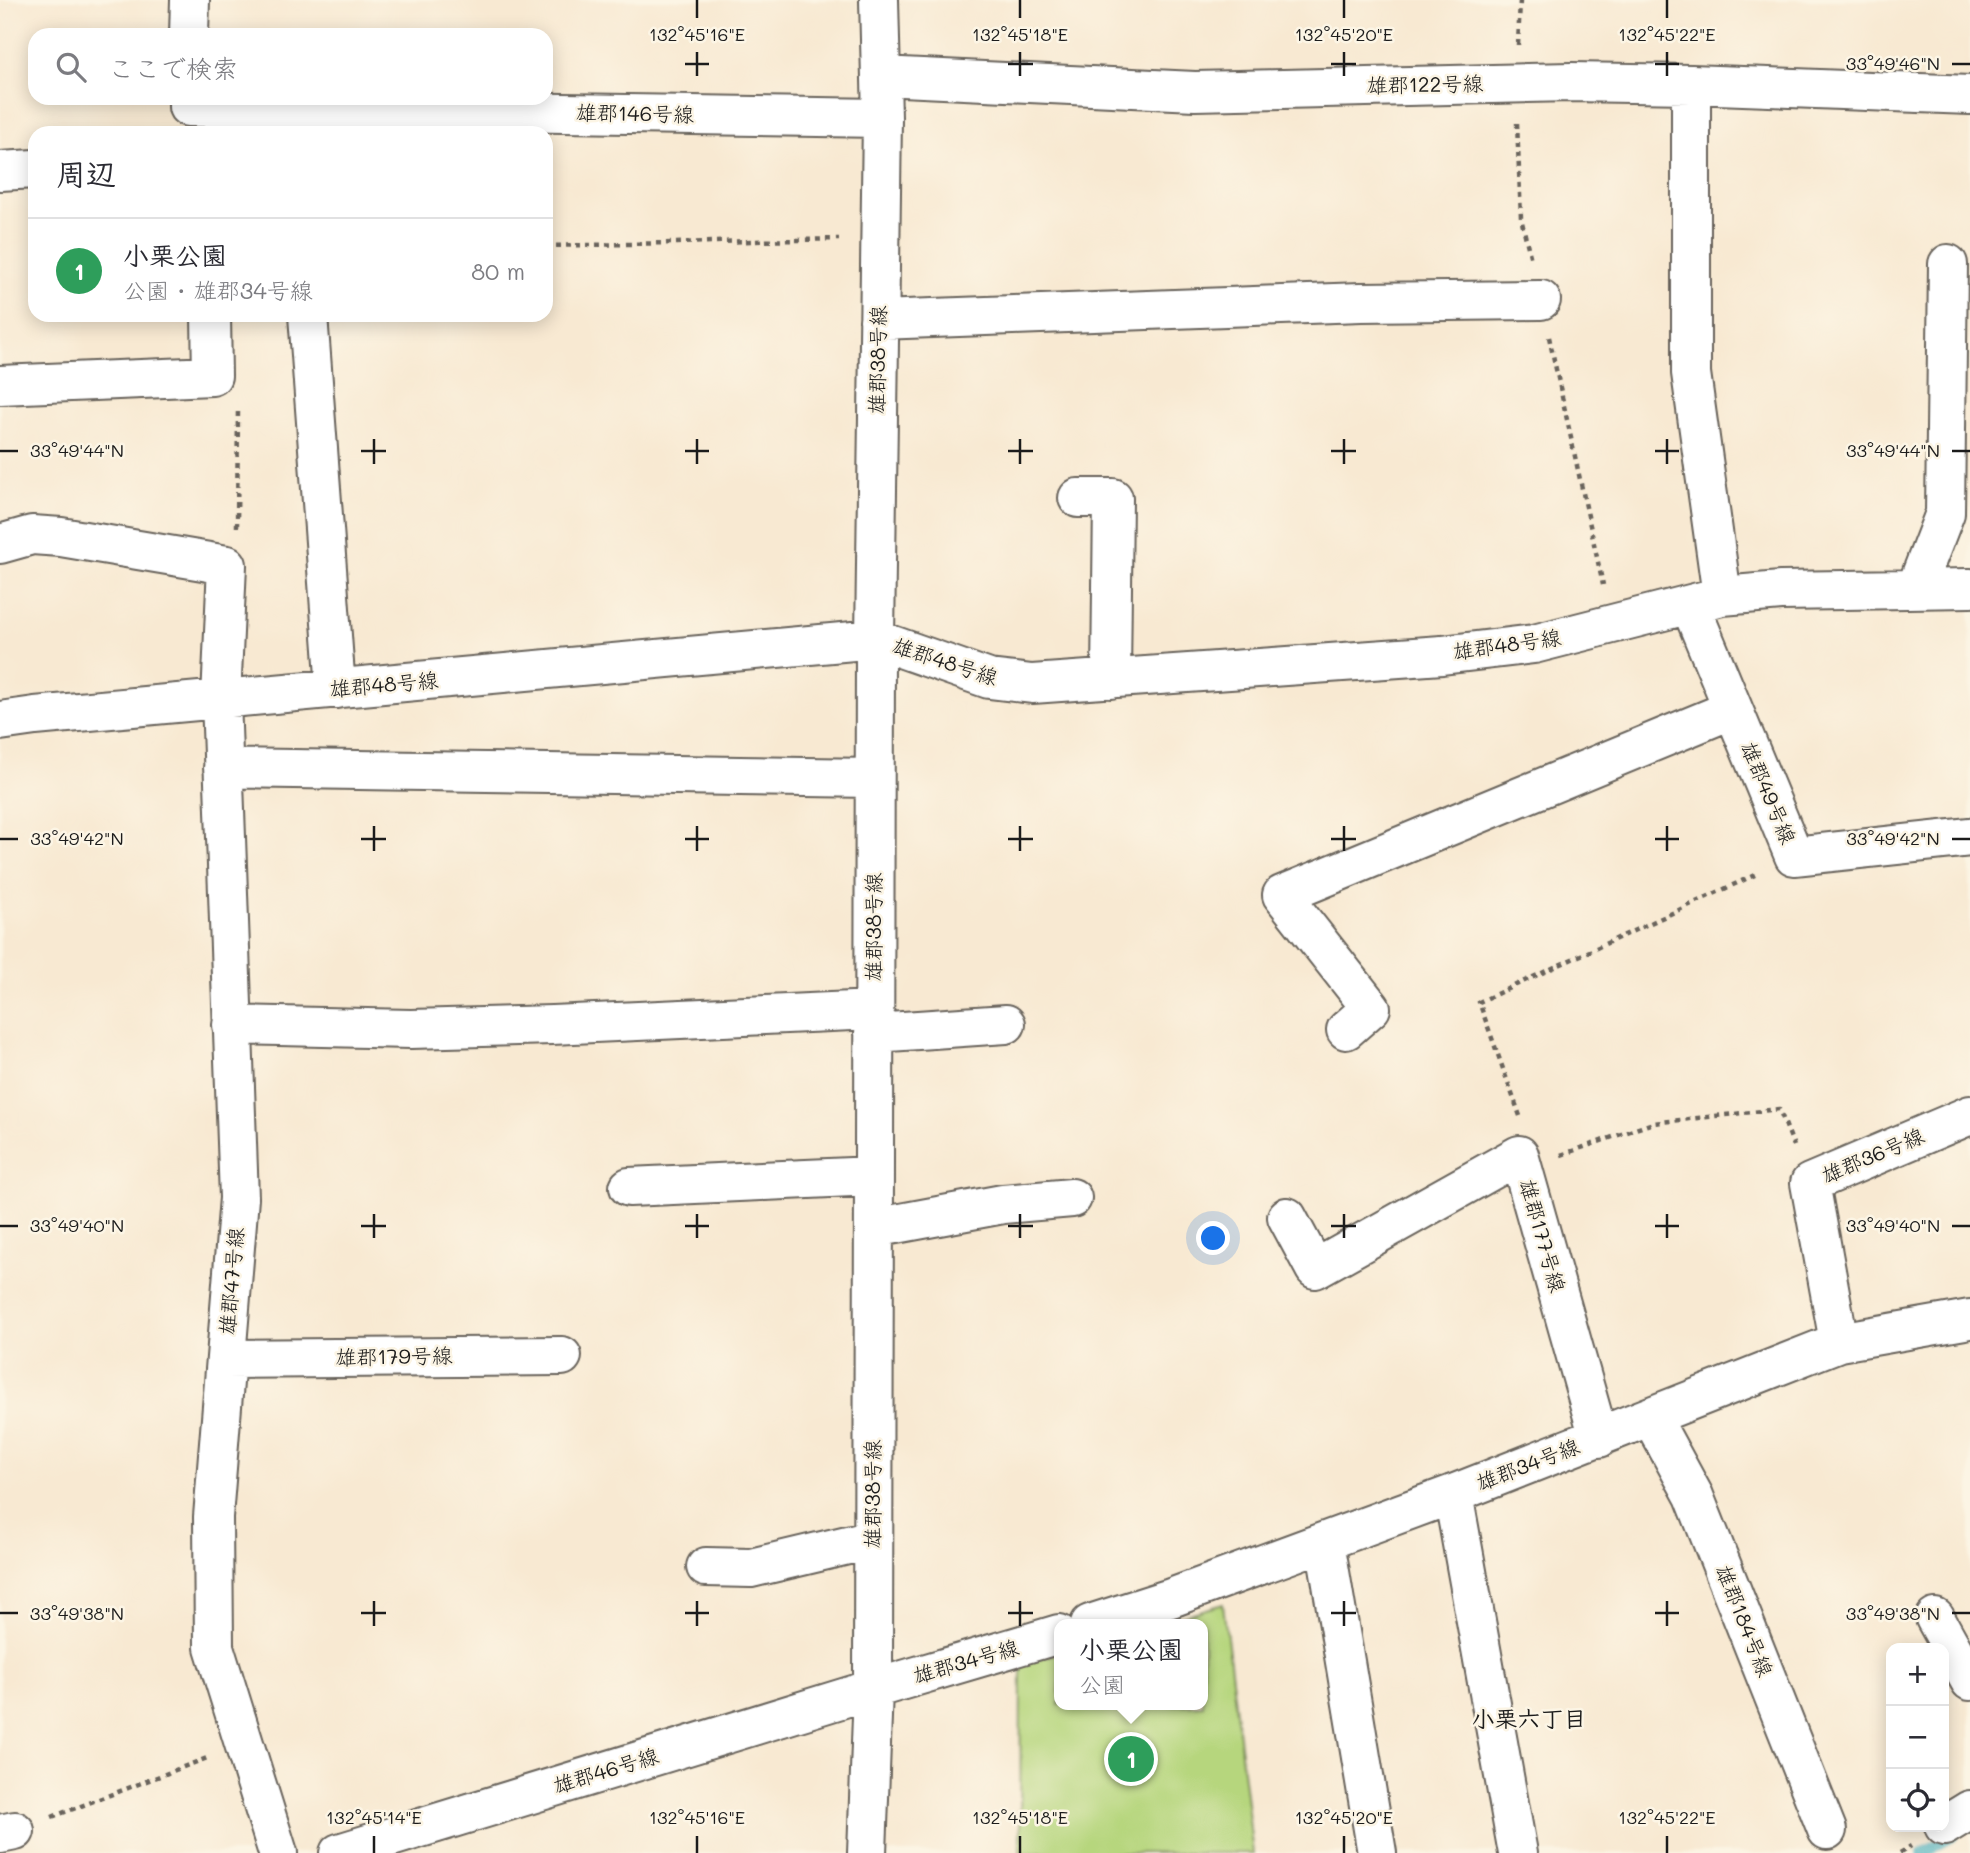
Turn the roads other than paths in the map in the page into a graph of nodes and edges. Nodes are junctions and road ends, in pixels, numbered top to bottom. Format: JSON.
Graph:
{"nodes":[{"id":1,"x":190,"y":0,"type":"edge"},
{"id":2,"x":879,"y":0,"type":"edge"},
{"id":3,"x":189,"y":28,"type":"edge"},
{"id":4,"x":881,"y":76,"type":"junction"},
{"id":5,"x":1691,"y":84,"type":"junction"},
{"id":6,"x":1970,"y":95,"type":"edge"},
{"id":7,"x":187,"y":113,"type":"edge"},
{"id":8,"x":882,"y":118,"type":"junction"},
{"id":9,"x":28,"y":169,"type":"edge"},
{"id":10,"x":0,"y":171,"type":"edge"},
{"id":11,"x":1948,"y":264,"type":"dead end"},
{"id":12,"x":1541,"y":300,"type":"dead end"},
{"id":13,"x":879,"y":320,"type":"junction"},
{"id":14,"x":211,"y":322,"type":"edge"},
{"id":15,"x":309,"y":322,"type":"edge"},
{"id":16,"x":0,"y":385,"type":"edge"},
{"id":17,"x":1078,"y":498,"type":"dead end"},
{"id":18,"x":0,"y":544,"type":"edge"},
{"id":19,"x":1916,"y":588,"type":"junction"},
{"id":20,"x":1970,"y":588,"type":"edge"},
{"id":21,"x":1706,"y":600,"type":"junction"},
{"id":22,"x":875,"y":639,"type":"junction"},
{"id":23,"x":1111,"y":678,"type":"junction"},
{"id":24,"x":336,"y":689,"type":"junction"},
{"id":25,"x":221,"y":699,"type":"junction"},
{"id":26,"x":1733,"y":709,"type":"junction"},
{"id":27,"x":0,"y":721,"type":"edge"},
{"id":28,"x":223,"y":768,"type":"junction"},
{"id":29,"x":874,"y":778,"type":"junction"},
{"id":30,"x":1970,"y":836,"type":"edge"},
{"id":31,"x":874,"y":1022,"type":"junction"},
{"id":32,"x":1006,"y":1024,"type":"dead end"},
{"id":33,"x":232,"y":1025,"type":"junction"},
{"id":34,"x":1346,"y":1030,"type":"dead end"},
{"id":35,"x":1970,"y":1115,"type":"edge"},
{"id":36,"x":874,"y":1176,"type":"junction"},
{"id":37,"x":629,"y":1187,"type":"dead end"},
{"id":38,"x":1072,"y":1198,"type":"dead end"},
{"id":39,"x":1287,"y":1217,"type":"dead end"},
{"id":40,"x":874,"y":1228,"type":"junction"},
{"id":41,"x":1970,"y":1320,"type":"edge"},
{"id":42,"x":1839,"y":1342,"type":"junction"},
{"id":43,"x":562,"y":1356,"type":"dead end"},
{"id":44,"x":226,"y":1359,"type":"junction"},
{"id":45,"x":1651,"y":1417,"type":"junction"},
{"id":46,"x":1599,"y":1438,"type":"junction"},
{"id":47,"x":1453,"y":1494,"type":"junction"},
{"id":48,"x":873,"y":1539,"type":"junction"},
{"id":49,"x":1325,"y":1542,"type":"junction"},
{"id":50,"x":706,"y":1567,"type":"dead end"},
{"id":51,"x":1935,"y":1618,"type":"dead end"},
{"id":52,"x":1106,"y":1619,"type":"edge"},
{"id":53,"x":1054,"y":1635,"type":"edge"},
{"id":54,"x":1970,"y":1681,"type":"edge"},
{"id":55,"x":873,"y":1689,"type":"junction"},
{"id":56,"x":1970,"y":1810,"type":"edge"},
{"id":57,"x":1949,"y":1824,"type":"edge"},
{"id":58,"x":1827,"y":1830,"type":"dead end"},
{"id":59,"x":278,"y":1853,"type":"edge"},
{"id":60,"x":339,"y":1853,"type":"edge"},
{"id":61,"x":867,"y":1853,"type":"edge"},
{"id":62,"x":1377,"y":1853,"type":"edge"},
{"id":63,"x":1518,"y":1853,"type":"edge"}],
"edges":[{"from":1,"to":3,"type":"street"},
{"from":2,"to":4,"type":"street","name":"雄郡38号線"},
{"from":4,"to":5,"type":"street","name":"雄郡122号線"},
{"from":4,"to":8,"type":"street","name":"雄郡38号線"},
{"from":5,"to":6,"type":"street","name":"雄郡122号線"},
{"from":5,"to":21,"type":"street","name":"雄郡49号線"},
{"from":7,"to":8,"type":"street","name":"雄郡146号線"},
{"from":8,"to":13,"type":"street","name":"雄郡38号線"},
{"from":9,"to":10,"type":"street"},
{"from":11,"to":19,"type":"street"},
{"from":12,"to":13,"type":"street"},
{"from":13,"to":22,"type":"street","name":"雄郡38号線"},
{"from":14,"to":16,"type":"street"},
{"from":15,"to":24,"type":"street"},
{"from":17,"to":23,"type":"street"},
{"from":18,"to":25,"type":"street","name":"雄郡47号線"},
{"from":19,"to":20,"type":"street","name":"雄郡48号線"},
{"from":19,"to":21,"type":"street","name":"雄郡48号線"},
{"from":21,"to":23,"type":"street","name":"雄郡48号線"},
{"from":21,"to":26,"type":"street","name":"雄郡49号線"},
{"from":22,"to":23,"type":"street","name":"雄郡48号線"},
{"from":22,"to":24,"type":"street","name":"雄郡48号線"},
{"from":22,"to":29,"type":"street","name":"雄郡38号線"},
{"from":24,"to":25,"type":"street","name":"雄郡48号線"},
{"from":25,"to":27,"type":"street","name":"雄郡48号線"},
{"from":25,"to":28,"type":"street","name":"雄郡47号線"},
{"from":26,"to":30,"type":"street","name":"雄郡49号線"},
{"from":26,"to":34,"type":"street"},
{"from":28,"to":29,"type":"street"},
{"from":28,"to":33,"type":"street","name":"雄郡47号線"},
{"from":29,"to":31,"type":"street","name":"雄郡38号線"},
{"from":31,"to":32,"type":"street"},
{"from":31,"to":33,"type":"street"},
{"from":31,"to":36,"type":"street","name":"雄郡38号線"},
{"from":33,"to":44,"type":"street","name":"雄郡47号線"},
{"from":35,"to":42,"type":"street","name":"雄郡36号線"},
{"from":36,"to":37,"type":"street"},
{"from":36,"to":40,"type":"street","name":"雄郡38号線"},
{"from":38,"to":40,"type":"street"},
{"from":39,"to":46,"type":"street","name":"雄郡177号線"},
{"from":40,"to":48,"type":"street","name":"雄郡38号線"},
{"from":41,"to":42,"type":"street","name":"雄郡34号線"},
{"from":42,"to":45,"type":"street","name":"雄郡34号線"},
{"from":43,"to":44,"type":"street","name":"雄郡179号線"},
{"from":44,"to":59,"type":"street","name":"雄郡47号線"},
{"from":45,"to":46,"type":"street","name":"雄郡34号線"},
{"from":45,"to":58,"type":"street","name":"雄郡184号線"},
{"from":46,"to":47,"type":"street","name":"雄郡34号線"},
{"from":47,"to":49,"type":"street","name":"雄郡34号線"},
{"from":47,"to":63,"type":"street"},
{"from":48,"to":50,"type":"street"},
{"from":48,"to":55,"type":"street","name":"雄郡38号線"},
{"from":49,"to":52,"type":"street","name":"雄郡34号線"},
{"from":49,"to":62,"type":"street"},
{"from":51,"to":54,"type":"street"},
{"from":53,"to":55,"type":"street","name":"雄郡34号線"},
{"from":55,"to":60,"type":"street","name":"雄郡46号線"},
{"from":55,"to":61,"type":"street","name":"雄郡38号線"},
{"from":56,"to":57,"type":"street"}]}
